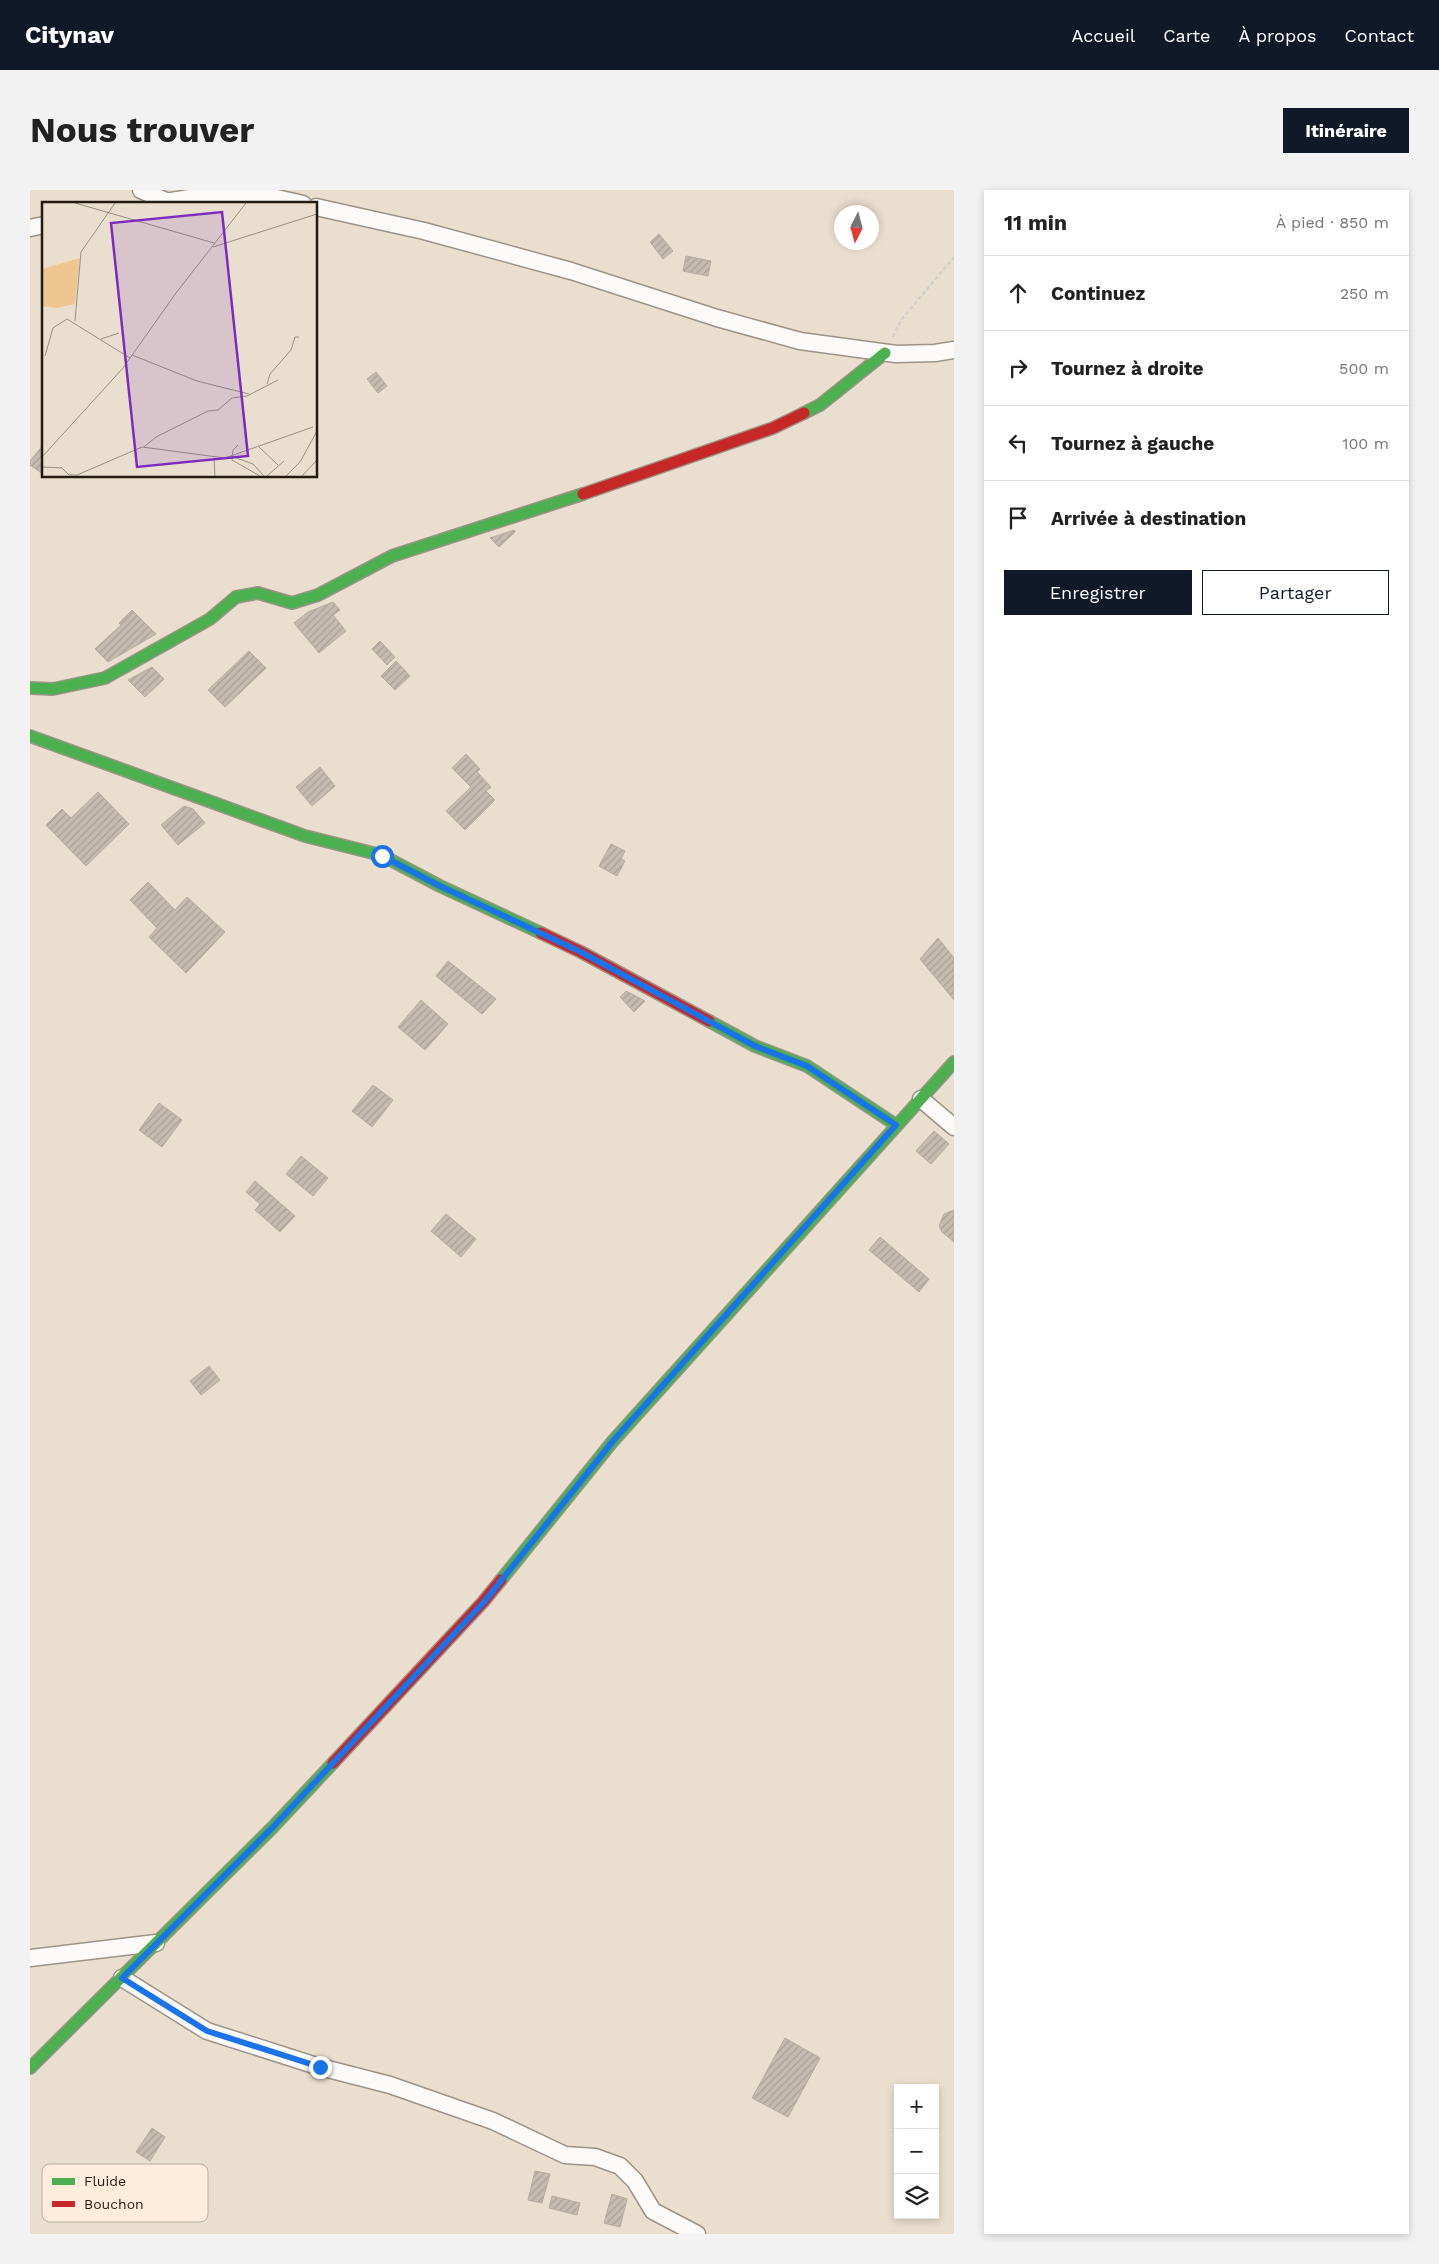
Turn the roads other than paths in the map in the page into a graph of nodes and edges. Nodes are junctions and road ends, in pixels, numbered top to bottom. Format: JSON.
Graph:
{"nodes":[{"id":1,"x":141,"y":190,"type":"edge"},
{"id":2,"x":162,"y":200,"type":"edge"},
{"id":3,"x":295,"y":202,"type":"edge"},
{"id":4,"x":318,"y":207,"type":"edge"},
{"id":5,"x":954,"y":350,"type":"edge"},
{"id":6,"x":885,"y":353,"type":"junction"},
{"id":7,"x":30,"y":688,"type":"edge"},
{"id":8,"x":30,"y":736,"type":"edge"},
{"id":9,"x":954,"y":1062,"type":"edge"},
{"id":10,"x":921,"y":1099,"type":"junction"},
{"id":11,"x":896,"y":1125,"type":"junction"},
{"id":12,"x":954,"y":1127,"type":"edge"},
{"id":13,"x":156,"y":1943,"type":"junction"},
{"id":14,"x":30,"y":1958,"type":"edge"},
{"id":15,"x":122,"y":1978,"type":"junction"},
{"id":16,"x":30,"y":2068,"type":"edge"},
{"id":17,"x":696,"y":2234,"type":"edge"}],
"edges":[{"from":1,"to":2,"type":"street"},
{"from":2,"to":3,"type":"street"},
{"from":4,"to":6,"type":"street"},
{"from":5,"to":6,"type":"street"},
{"from":6,"to":7,"type":"street"},
{"from":8,"to":11,"type":"street"},
{"from":9,"to":10,"type":"street"},
{"from":10,"to":11,"type":"street"},
{"from":10,"to":12,"type":"street"},
{"from":11,"to":13,"type":"street"},
{"from":13,"to":14,"type":"street"},
{"from":13,"to":15,"type":"street"},
{"from":15,"to":16,"type":"street"},
{"from":15,"to":17,"type":"street"}]}
